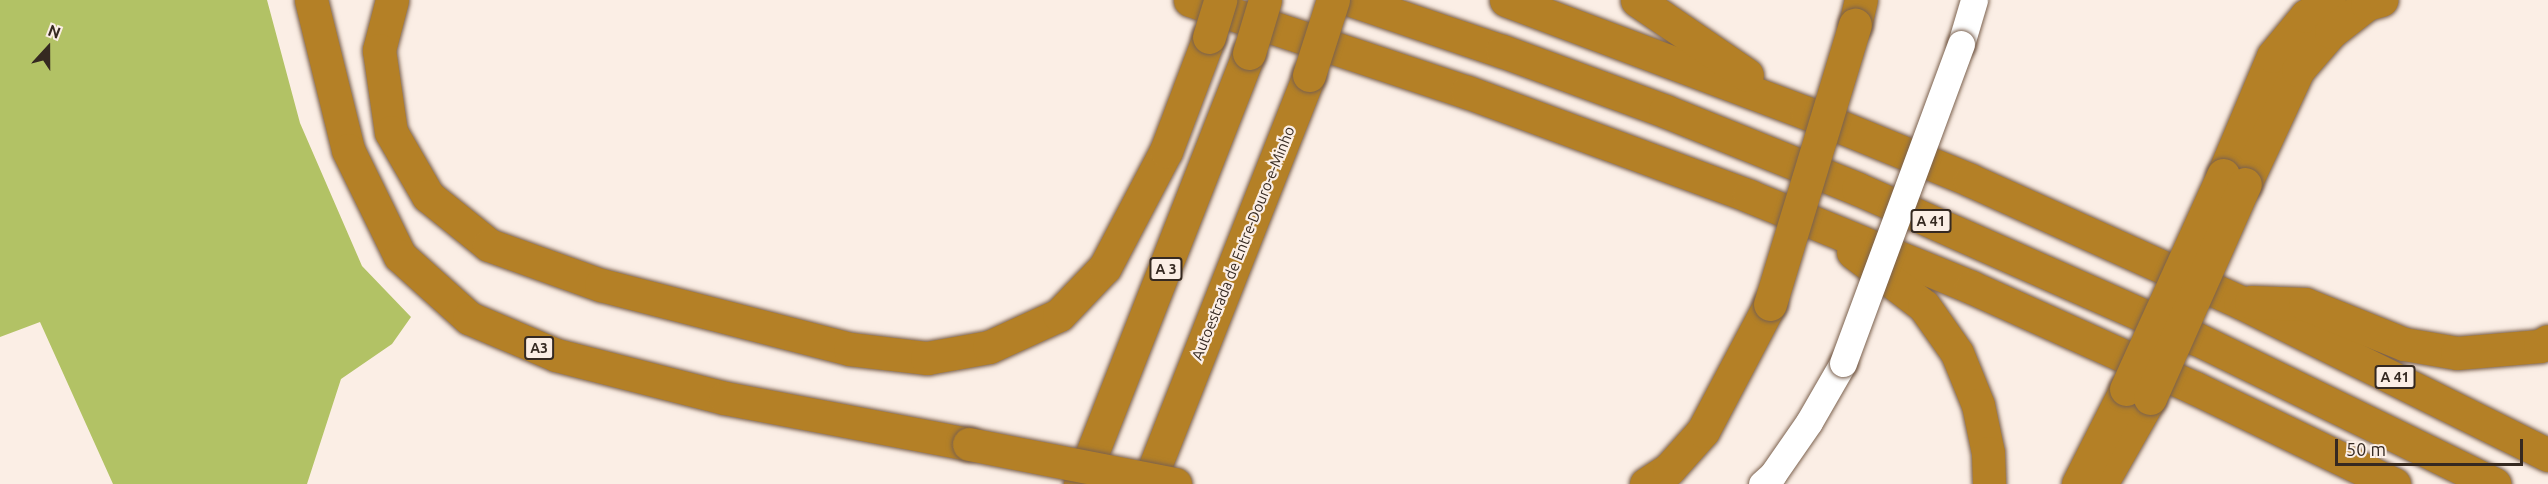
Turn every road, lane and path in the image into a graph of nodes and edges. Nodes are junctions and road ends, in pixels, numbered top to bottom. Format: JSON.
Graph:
{"nodes":[{"id":1,"x":311,"y":0,"type":"edge"},
{"id":2,"x":392,"y":0,"type":"edge"},
{"id":3,"x":1190,"y":0,"type":"edge"},
{"id":4,"x":1220,"y":0,"type":"edge"},
{"id":5,"x":1266,"y":0,"type":"edge"},
{"id":6,"x":1333,"y":0,"type":"edge"},
{"id":7,"x":1351,"y":0,"type":"edge"},
{"id":8,"x":1506,"y":0,"type":"edge"},
{"id":9,"x":1637,"y":0,"type":"edge"},
{"id":10,"x":1974,"y":0,"type":"edge"},
{"id":11,"x":2329,"y":0,"type":"edge"},
{"id":12,"x":2381,"y":0,"type":"edge"},
{"id":13,"x":1858,"y":12,"type":"edge"},
{"id":14,"x":1806,"y":113,"type":"junction"},
{"id":15,"x":2234,"y":179,"type":"junction"},
{"id":16,"x":1749,"y":196,"type":"junction"},
{"id":17,"x":2240,"y":302,"type":"junction"},
{"id":18,"x":2548,"y":341,"type":"edge"},
{"id":19,"x":2138,"y":394,"type":"junction"},
{"id":20,"x":2548,"y":456,"type":"edge"},
{"id":21,"x":1080,"y":484,"type":"edge"},
{"id":22,"x":1148,"y":484,"type":"edge"},
{"id":23,"x":1175,"y":484,"type":"edge"},
{"id":24,"x":1646,"y":484,"type":"edge"},
{"id":25,"x":1761,"y":484,"type":"edge"},
{"id":26,"x":1989,"y":484,"type":"edge"},
{"id":27,"x":2078,"y":484,"type":"edge"},
{"id":28,"x":2101,"y":484,"type":"edge"},
{"id":29,"x":2394,"y":484,"type":"edge"},
{"id":30,"x":2494,"y":484,"type":"edge"}],
"edges":[{"from":1,"to":23,"type":"highway","number":"A3","bridge":true},
{"from":2,"to":4,"type":"highway","bridge":true},
{"from":3,"to":16,"type":"highway"},
{"from":5,"to":21,"type":"highway","number":"A 3","bridge":true},
{"from":6,"to":22,"type":"highway","name":"Autoestrada de Entre-Douro-e-Minho","bridge":true},
{"from":7,"to":30,"type":"highway","number":"A 41"},
{"from":8,"to":14,"type":"highway","number":"A 41"},
{"from":9,"to":14,"type":"highway"},
{"from":10,"to":25,"type":"street","bridge":true},
{"from":11,"to":15,"type":"highway"},
{"from":12,"to":15,"type":"highway"},
{"from":13,"to":24,"type":"highway","bridge":true},
{"from":14,"to":17,"type":"highway","number":"A 41"},
{"from":15,"to":19,"type":"highway","bridge":true},
{"from":16,"to":26,"type":"highway"},
{"from":16,"to":29,"type":"highway"},
{"from":17,"to":18,"type":"highway"},
{"from":17,"to":20,"type":"highway","number":"A 41"},
{"from":19,"to":27,"type":"highway"},
{"from":19,"to":28,"type":"highway"}]}
